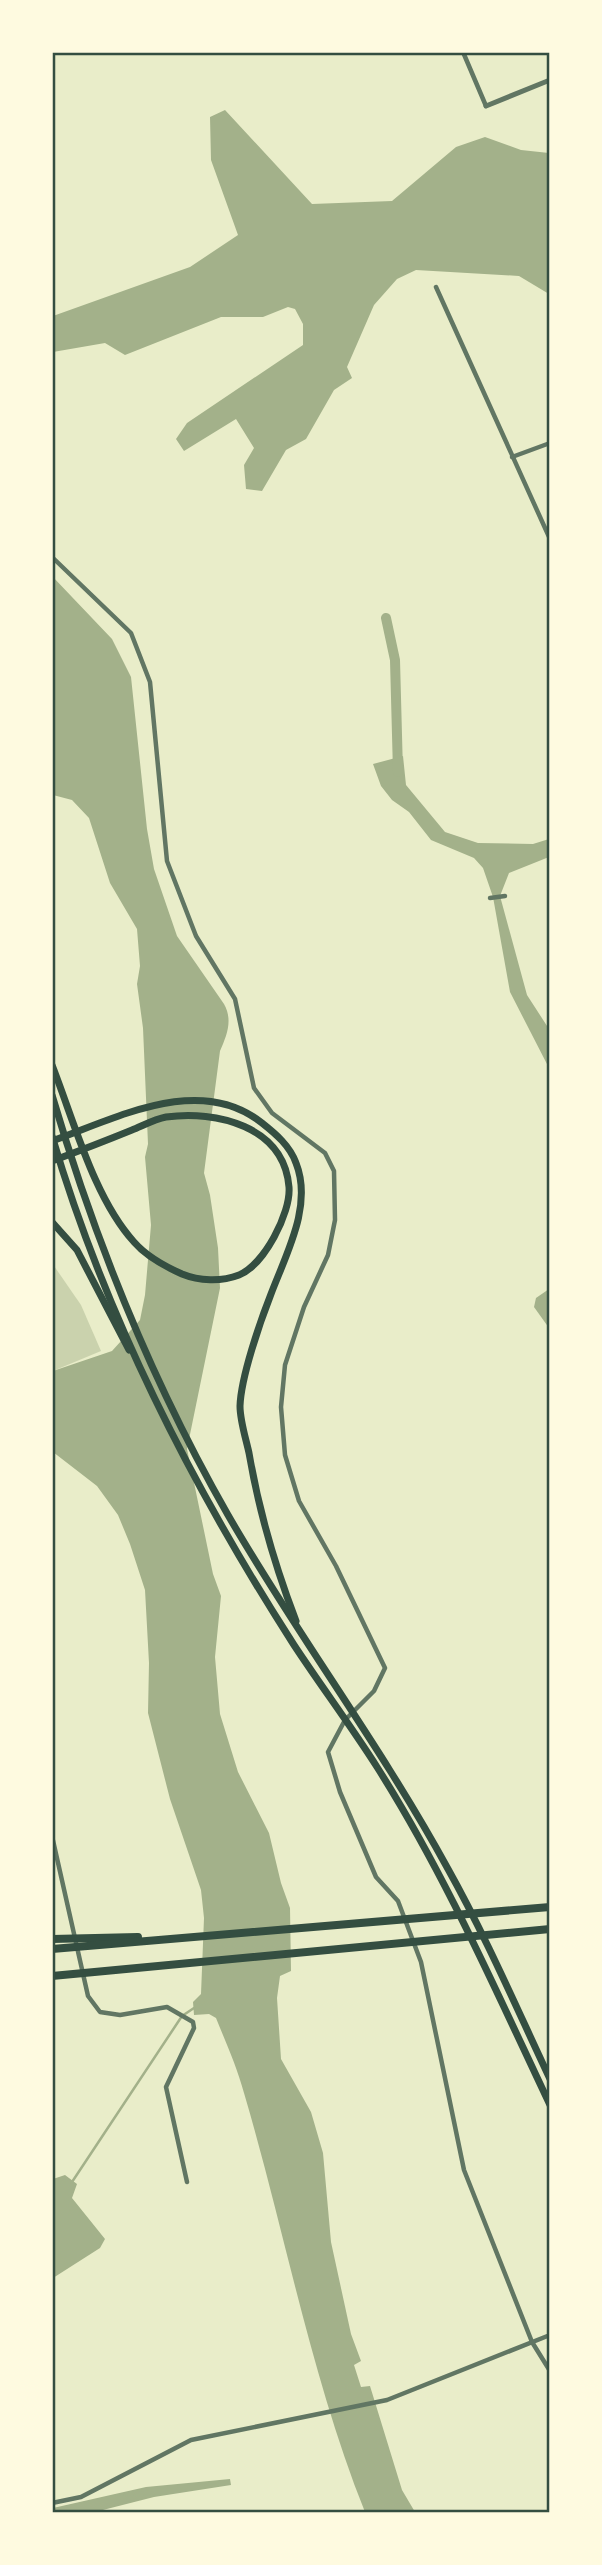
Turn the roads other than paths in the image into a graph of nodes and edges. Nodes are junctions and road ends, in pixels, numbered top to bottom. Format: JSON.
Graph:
{"nodes":[{"id":1,"x":463,"y":52,"type":"edge"},
{"id":2,"x":550,"y":80,"type":"edge"},
{"id":3,"x":486,"y":106,"type":"joint"},
{"id":4,"x":436,"y":287,"type":"dead end"},
{"id":5,"x":550,"y":443,"type":"edge"},
{"id":6,"x":512,"y":457,"type":"junction"},
{"id":7,"x":550,"y":539,"type":"edge"},
{"id":8,"x":52,"y":556,"type":"edge"},
{"id":9,"x":505,"y":895,"type":"dead end"},
{"id":10,"x":490,"y":898,"type":"dead end"},
{"id":11,"x":52,"y":1065,"type":"edge"},
{"id":12,"x":52,"y":1095,"type":"edge"},
{"id":13,"x":52,"y":1138,"type":"edge"},
{"id":14,"x":52,"y":1161,"type":"edge"},
{"id":15,"x":52,"y":1222,"type":"edge"},
{"id":16,"x":159,"y":1407,"type":"junction"},
{"id":17,"x":303,"y":1639,"type":"junction"},
{"id":18,"x":354,"y":1714,"type":"junction"},
{"id":19,"x":345,"y":1720,"type":"junction"},
{"id":20,"x":52,"y":1836,"type":"edge"},
{"id":21,"x":550,"y":1907,"type":"edge"},
{"id":22,"x":550,"y":1928,"type":"edge"},
{"id":23,"x":211,"y":1936,"type":"junction"},
{"id":24,"x":52,"y":1939,"type":"edge"},
{"id":25,"x":52,"y":1949,"type":"edge"},
{"id":26,"x":52,"y":1976,"type":"edge"},
{"id":27,"x":550,"y":2079,"type":"edge"},
{"id":28,"x":550,"y":2105,"type":"edge"},
{"id":29,"x":187,"y":2182,"type":"dead end"},
{"id":30,"x":550,"y":2336,"type":"edge"},
{"id":31,"x":532,"y":2342,"type":"junction"},
{"id":32,"x":550,"y":2371,"type":"edge"},
{"id":33,"x":52,"y":2503,"type":"edge"}],
"edges":[{"from":1,"to":3,"type":"street"},
{"from":2,"to":3,"type":"street"},
{"from":4,"to":6,"type":"street"},
{"from":5,"to":6,"type":"street"},
{"from":6,"to":7,"type":"street"},
{"from":8,"to":18,"type":"street"},
{"from":9,"to":10,"type":"street"},
{"from":11,"to":14,"type":"main road"},
{"from":12,"to":17,"type":"main road"},
{"from":13,"to":16,"type":"main road"},
{"from":13,"to":17,"type":"main road"},
{"from":15,"to":16,"type":"main road"},
{"from":16,"to":19,"type":"main road"},
{"from":17,"to":18,"type":"main road"},
{"from":18,"to":19,"type":"street"},
{"from":18,"to":27,"type":"main road"},
{"from":19,"to":28,"type":"main road"},
{"from":19,"to":31,"type":"street"},
{"from":20,"to":29,"type":"street"},
{"from":21,"to":23,"type":"highway"},
{"from":22,"to":26,"type":"highway"},
{"from":23,"to":24,"type":"highway"},
{"from":23,"to":25,"type":"highway"},
{"from":30,"to":31,"type":"street"},
{"from":31,"to":32,"type":"street"},
{"from":31,"to":33,"type":"street"}]}
